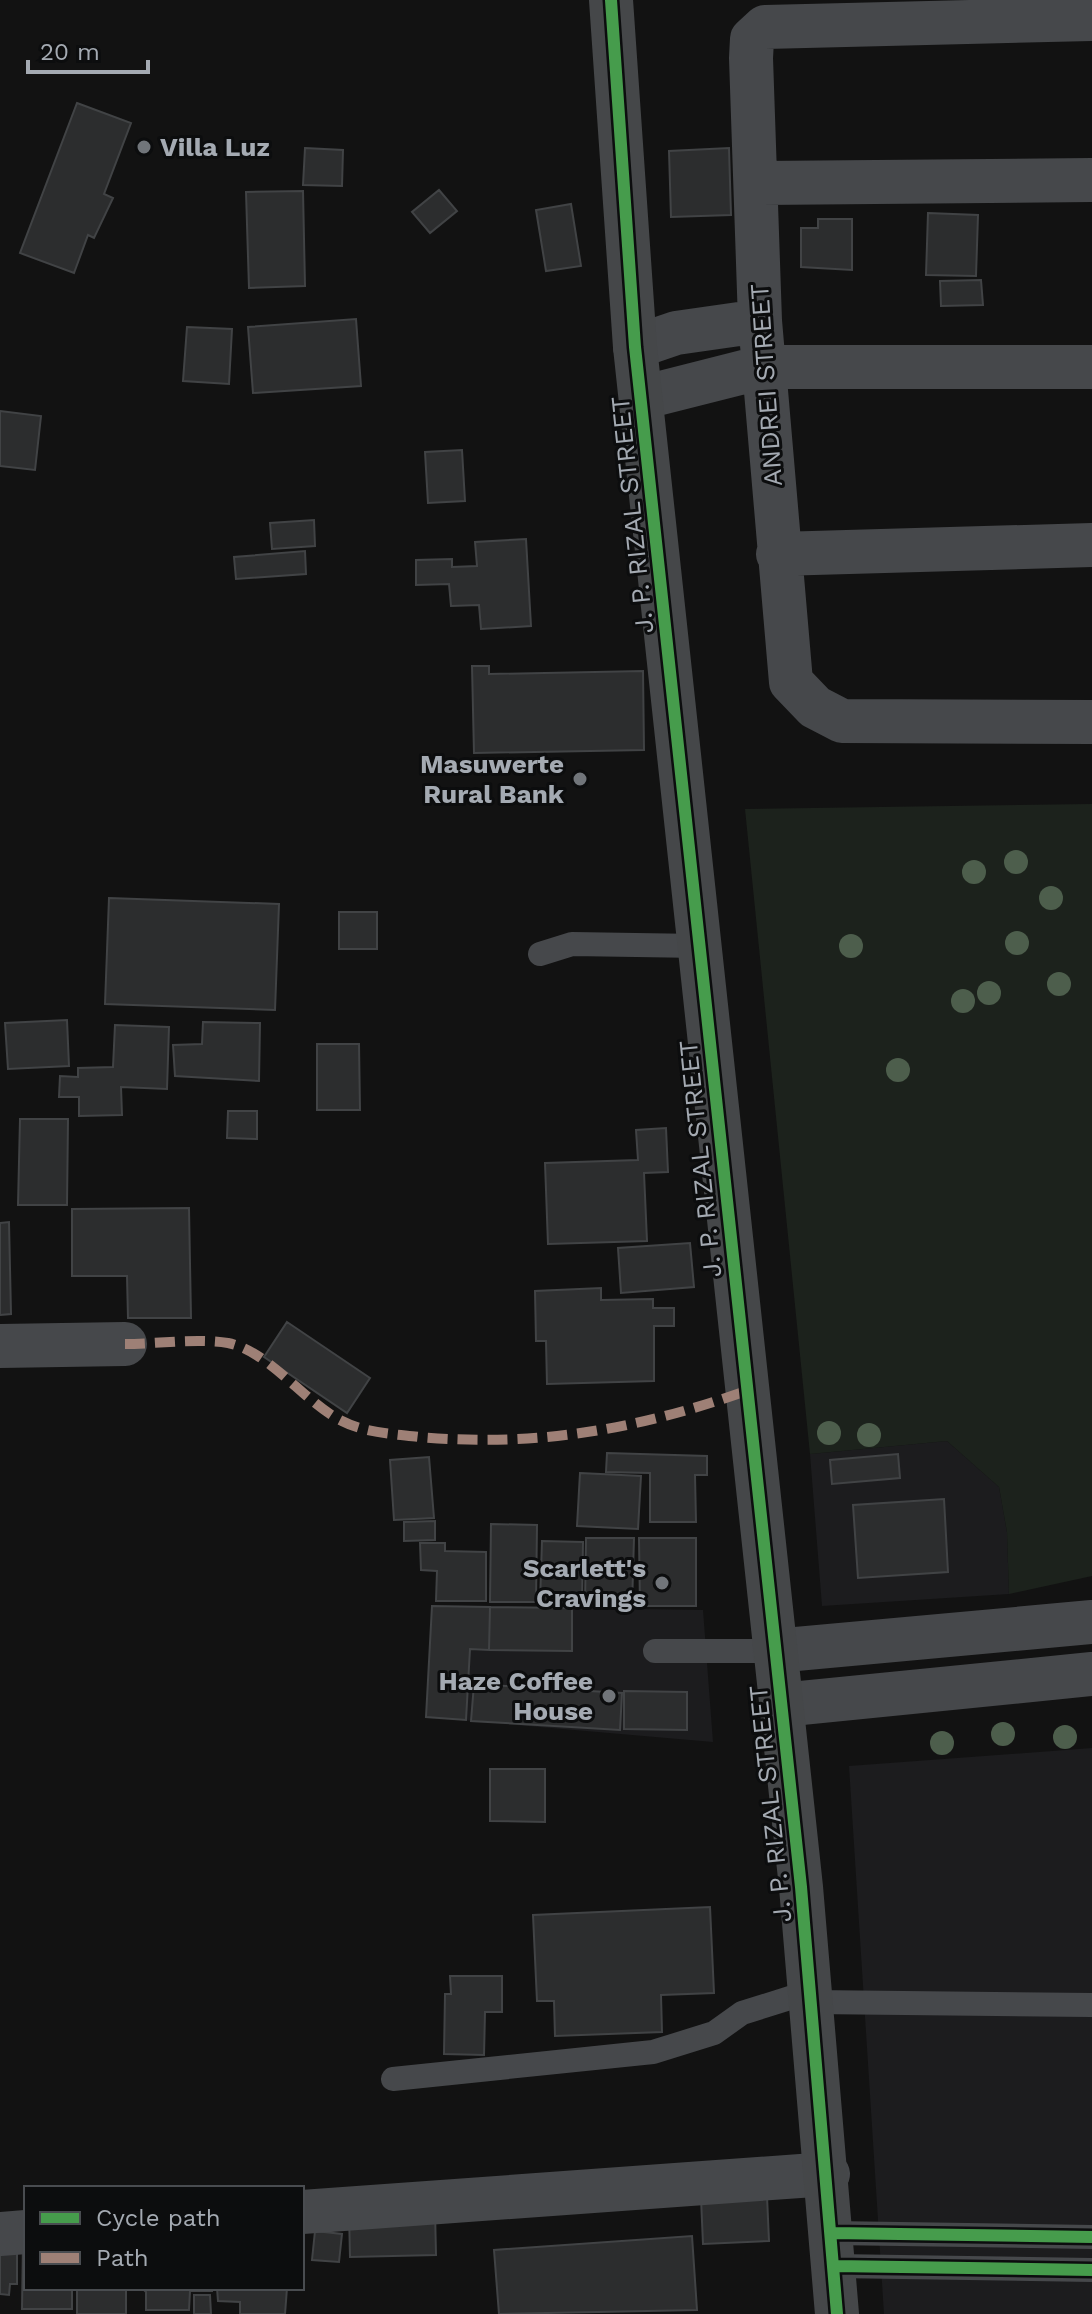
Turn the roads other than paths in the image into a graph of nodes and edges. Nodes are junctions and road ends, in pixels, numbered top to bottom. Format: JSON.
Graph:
{"nodes":[{"id":1,"x":611,"y":0,"type":"edge"},
{"id":2,"x":1092,"y":19,"type":"edge"},
{"id":3,"x":1092,"y":180,"type":"edge"},
{"id":4,"x":757,"y":183,"type":"junction"},
{"id":5,"x":760,"y":321,"type":"junction"},
{"id":6,"x":635,"y":347,"type":"junction"},
{"id":7,"x":763,"y":367,"type":"junction"},
{"id":8,"x":1092,"y":367,"type":"edge"},
{"id":9,"x":641,"y":398,"type":"junction"},
{"id":10,"x":1092,"y":545,"type":"edge"},
{"id":11,"x":778,"y":554,"type":"junction"},
{"id":12,"x":1092,"y":722,"type":"edge"},
{"id":13,"x":700,"y":946,"type":"junction"},
{"id":14,"x":540,"y":954,"type":"dead end"},
{"id":15,"x":125,"y":1344,"type":"dead end"},
{"id":16,"x":0,"y":1346,"type":"edge"},
{"id":17,"x":1092,"y":1622,"type":"edge"},
{"id":18,"x":655,"y":1651,"type":"dead end"},
{"id":19,"x":774,"y":1651,"type":"junction"},
{"id":20,"x":1092,"y":1674,"type":"edge"},
{"id":21,"x":781,"y":1705,"type":"junction"},
{"id":22,"x":812,"y":1997,"type":"junction"},
{"id":23,"x":1092,"y":2005,"type":"edge"},
{"id":24,"x":393,"y":2079,"type":"dead end"},
{"id":25,"x":828,"y":2174,"type":"junction"},
{"id":26,"x":304,"y":2212,"type":"edge"},
{"id":27,"x":24,"y":2232,"type":"edge"},
{"id":28,"x":0,"y":2234,"type":"edge"},
{"id":29,"x":1092,"y":2237,"type":"edge"},
{"id":30,"x":833,"y":2249,"type":"junction"},
{"id":31,"x":1092,"y":2270,"type":"edge"},
{"id":32,"x":837,"y":2314,"type":"edge"}],
"edges":[{"from":1,"to":6,"type":"main road","name":"J. P. RIZAL STREET"},
{"from":2,"to":4,"type":"street","name":"ANDREI STREET"},
{"from":3,"to":4,"type":"street"},
{"from":4,"to":5,"type":"street","name":"ANDREI STREET"},
{"from":5,"to":6,"type":"street"},
{"from":5,"to":7,"type":"street","name":"ANDREI STREET"},
{"from":6,"to":9,"type":"main road","name":"J. P. RIZAL STREET"},
{"from":7,"to":8,"type":"street"},
{"from":7,"to":9,"type":"street"},
{"from":7,"to":11,"type":"street","name":"ANDREI STREET"},
{"from":9,"to":13,"type":"main road","name":"J. P. RIZAL STREET"},
{"from":10,"to":11,"type":"street"},
{"from":11,"to":12,"type":"street","name":"ANDREI STREET"},
{"from":13,"to":14,"type":"lane"},
{"from":13,"to":19,"type":"main road","name":"J. P. RIZAL STREET"},
{"from":15,"to":16,"type":"street"},
{"from":17,"to":19,"type":"street"},
{"from":18,"to":19,"type":"lane"},
{"from":19,"to":21,"type":"main road","name":"J. P. RIZAL STREET"},
{"from":20,"to":21,"type":"street"},
{"from":21,"to":22,"type":"main road","name":"J. P. RIZAL STREET"},
{"from":22,"to":23,"type":"lane"},
{"from":22,"to":24,"type":"lane"},
{"from":22,"to":25,"type":"main road","name":"J. P. RIZAL STREET"},
{"from":25,"to":26,"type":"street"},
{"from":25,"to":30,"type":"main road","name":"J. P. RIZAL STREET"},
{"from":27,"to":28,"type":"street"},
{"from":29,"to":30,"type":"lane"},
{"from":30,"to":31,"type":"lane"},
{"from":30,"to":32,"type":"main road","name":"J. P. RIZAL STREET"}]}
